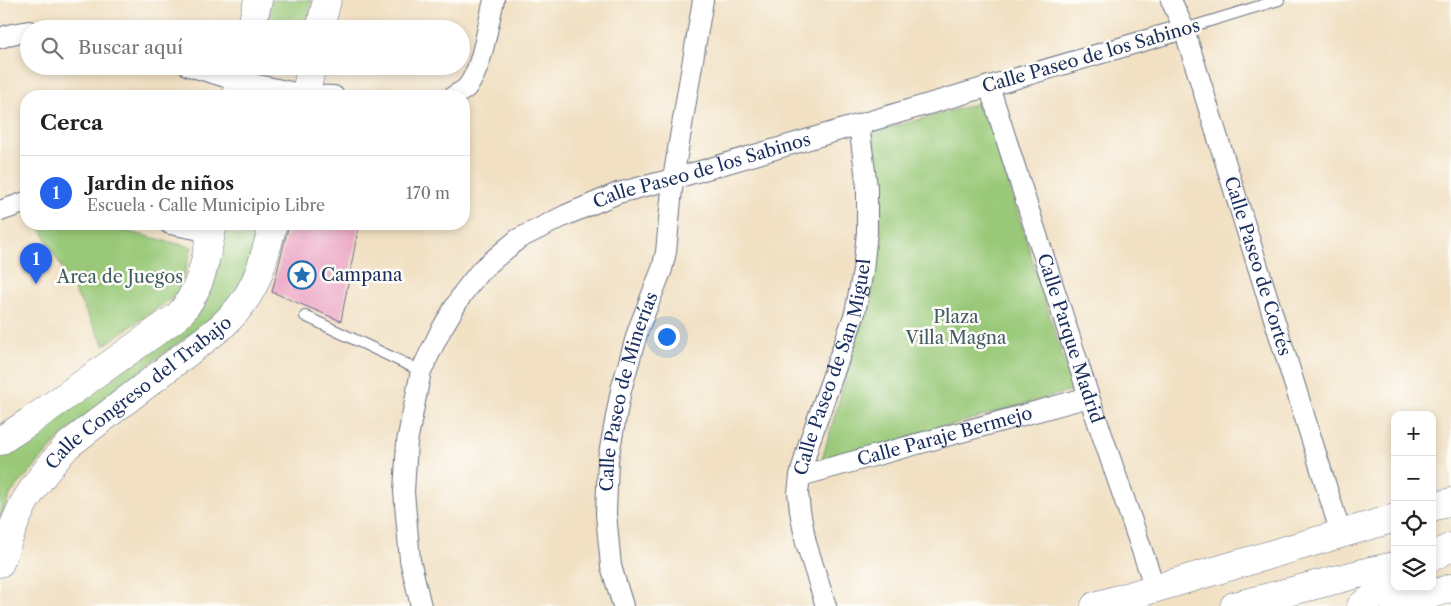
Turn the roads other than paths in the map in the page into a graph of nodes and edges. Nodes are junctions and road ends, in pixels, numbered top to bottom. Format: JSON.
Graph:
{"nodes":[{"id":1,"x":258,"y":0,"type":"edge"},
{"id":2,"x":327,"y":0,"type":"edge"},
{"id":3,"x":494,"y":0,"type":"edge"},
{"id":4,"x":703,"y":0,"type":"edge"},
{"id":5,"x":1171,"y":0,"type":"edge"},
{"id":6,"x":1279,"y":0,"type":"edge"},
{"id":7,"x":253,"y":20,"type":"edge"},
{"id":8,"x":322,"y":20,"type":"edge"},
{"id":9,"x":1184,"y":29,"type":"junction"},
{"id":10,"x":20,"y":33,"type":"edge"},
{"id":11,"x":0,"y":38,"type":"edge"},
{"id":12,"x":219,"y":75,"type":"edge"},
{"id":13,"x":310,"y":75,"type":"edge"},
{"id":14,"x":239,"y":81,"type":"edge"},
{"id":15,"x":989,"y":86,"type":"junction"},
{"id":16,"x":279,"y":90,"type":"edge"},
{"id":17,"x":306,"y":90,"type":"edge"},
{"id":18,"x":464,"y":90,"type":"edge"},
{"id":19,"x":859,"y":125,"type":"junction"},
{"id":20,"x":673,"y":179,"type":"junction"},
{"id":21,"x":20,"y":204,"type":"edge"},
{"id":22,"x":0,"y":211,"type":"edge"},
{"id":23,"x":212,"y":230,"type":"edge"},
{"id":24,"x":271,"y":230,"type":"edge"},
{"id":25,"x":305,"y":316,"type":"dead end"},
{"id":26,"x":421,"y":371,"type":"junction"},
{"id":27,"x":1089,"y":397,"type":"junction"},
{"id":28,"x":0,"y":441,"type":"edge"},
{"id":29,"x":800,"y":476,"type":"junction"},
{"id":30,"x":1451,"y":502,"type":"edge"},
{"id":31,"x":1436,"y":506,"type":"edge"},
{"id":32,"x":1391,"y":519,"type":"edge"},
{"id":33,"x":1341,"y":534,"type":"junction"},
{"id":34,"x":1451,"y":547,"type":"edge"},
{"id":35,"x":1451,"y":552,"type":"edge"},
{"id":36,"x":1436,"y":555,"type":"edge"},
{"id":37,"x":1436,"y":556,"type":"edge"},
{"id":38,"x":0,"y":563,"type":"edge"},
{"id":39,"x":1391,"y":567,"type":"edge"},
{"id":40,"x":1391,"y":585,"type":"edge"},
{"id":41,"x":1155,"y":588,"type":"junction"},
{"id":42,"x":1451,"y":588,"type":"edge"},
{"id":43,"x":421,"y":606,"type":"edge"},
{"id":44,"x":623,"y":606,"type":"edge"},
{"id":45,"x":826,"y":606,"type":"edge"},
{"id":46,"x":1095,"y":606,"type":"edge"},
{"id":47,"x":1234,"y":606,"type":"edge"},
{"id":48,"x":1360,"y":606,"type":"edge"},
{"id":49,"x":1395,"y":606,"type":"edge"}],
"edges":[{"from":1,"to":7,"type":"street"},
{"from":2,"to":8,"type":"street"},
{"from":3,"to":18,"type":"street"},
{"from":4,"to":20,"type":"street","name":"Calle Paseo de Minerías"},
{"from":5,"to":9,"type":"street","name":"Calle Paseo de Cortés"},
{"from":6,"to":9,"type":"lane","name":"Calle Paseo de los Sabinos"},
{"from":9,"to":15,"type":"street","name":"Calle Paseo de los Sabinos"},
{"from":9,"to":33,"type":"street","name":"Calle Paseo de Cortés"},
{"from":10,"to":11,"type":"street"},
{"from":12,"to":14,"type":"street"},
{"from":13,"to":17,"type":"street"},
{"from":14,"to":16,"type":"street"},
{"from":15,"to":19,"type":"street","name":"Calle Paseo de los Sabinos"},
{"from":15,"to":27,"type":"street","name":"Calle Parque Madrid"},
{"from":19,"to":20,"type":"street","name":"Calle Paseo de los Sabinos"},
{"from":19,"to":29,"type":"street","name":"Calle Paseo de San Miguel"},
{"from":20,"to":26,"type":"street","name":"Calle Paseo de los Sabinos"},
{"from":20,"to":44,"type":"street","name":"Calle Paseo de Minerías"},
{"from":21,"to":22,"type":"street"},
{"from":23,"to":28,"type":"street","name":"Calle Congreso del Trabajo"},
{"from":24,"to":38,"type":"street","name":"Calle Congreso del Trabajo"},
{"from":25,"to":26,"type":"lane"},
{"from":26,"to":43,"type":"street","name":"Calle Paseo de los Sabinos"},
{"from":27,"to":29,"type":"street","name":"Calle Paraje Bermejo"},
{"from":27,"to":41,"type":"street","name":"Calle Parque Madrid"},
{"from":29,"to":45,"type":"street","name":"Calle Paseo de San Miguel"},
{"from":30,"to":31,"type":"street"},
{"from":32,"to":33,"type":"street"},
{"from":33,"to":41,"type":"street"},
{"from":34,"to":36,"type":"street"},
{"from":35,"to":37,"type":"street"},
{"from":39,"to":47,"type":"street"},
{"from":40,"to":48,"type":"street"},
{"from":41,"to":46,"type":"street"},
{"from":42,"to":49,"type":"street"}]}
